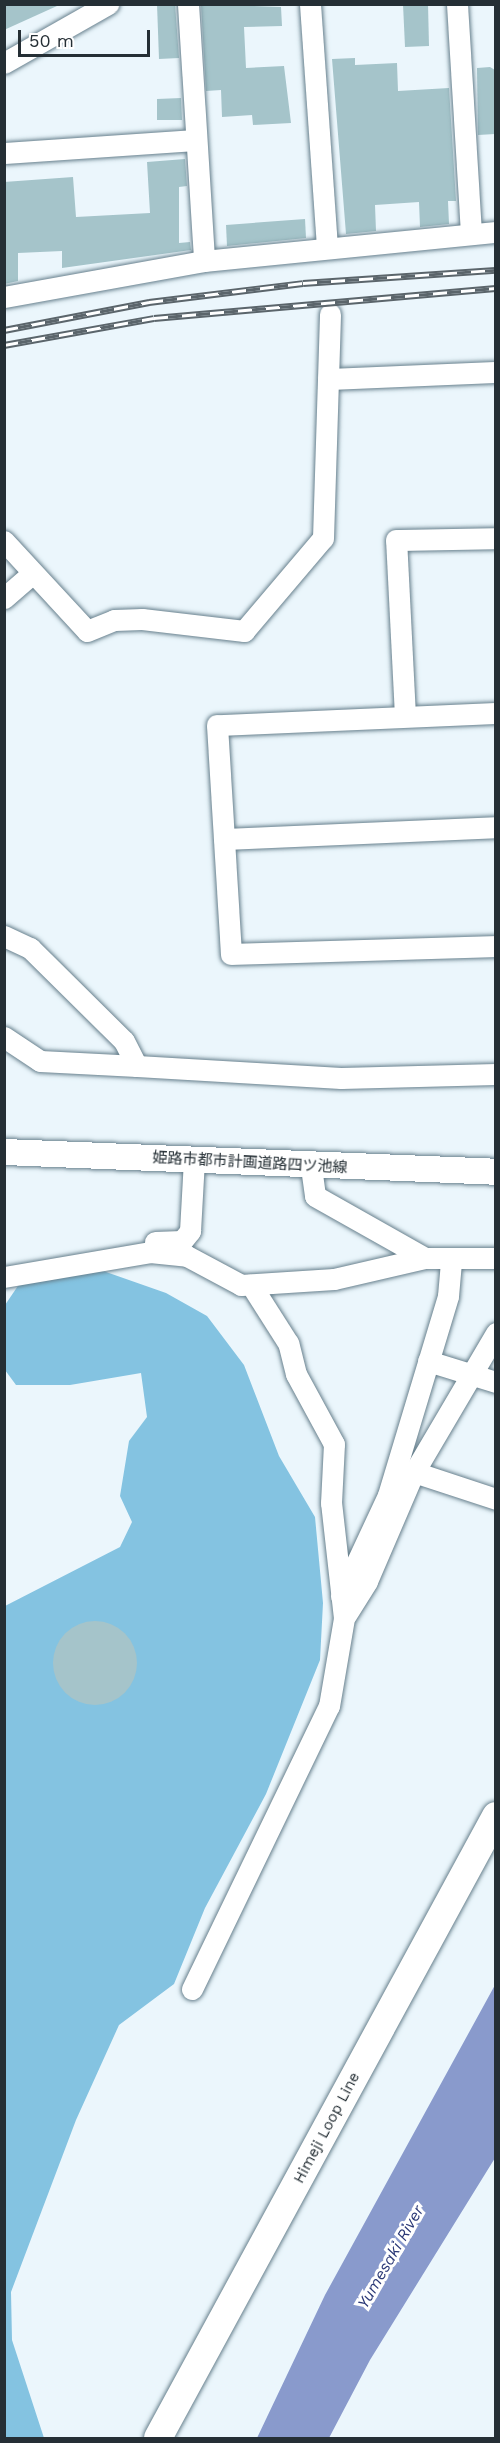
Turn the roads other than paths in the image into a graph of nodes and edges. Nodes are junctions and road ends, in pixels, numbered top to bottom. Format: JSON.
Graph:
{"nodes":[{"id":1,"x":108,"y":4,"type":"edge"},
{"id":2,"x":188,"y":4,"type":"edge"},
{"id":3,"x":310,"y":4,"type":"edge"},
{"id":4,"x":457,"y":4,"type":"edge"},
{"id":5,"x":4,"y":63,"type":"edge"},
{"id":6,"x":196,"y":140,"type":"junction"},
{"id":7,"x":4,"y":153,"type":"edge"},
{"id":8,"x":495,"y":232,"type":"edge"},
{"id":9,"x":471,"y":234,"type":"junction"},
{"id":10,"x":327,"y":247,"type":"junction"},
{"id":11,"x":204,"y":261,"type":"junction"},
{"id":12,"x":4,"y":297,"type":"edge"},
{"id":13,"x":330,"y":314,"type":"dead end"},
{"id":14,"x":495,"y":372,"type":"edge"},
{"id":15,"x":328,"y":379,"type":"junction"},
{"id":16,"x":495,"y":538,"type":"edge"},
{"id":17,"x":4,"y":541,"type":"edge"},
{"id":18,"x":32,"y":574,"type":"junction"},
{"id":19,"x":4,"y":598,"type":"edge"},
{"id":20,"x":495,"y":713,"type":"edge"},
{"id":21,"x":405,"y":716,"type":"junction"},
{"id":22,"x":495,"y":828,"type":"edge"},
{"id":23,"x":224,"y":840,"type":"junction"},
{"id":24,"x":4,"y":936,"type":"edge"},
{"id":25,"x":495,"y":946,"type":"edge"},
{"id":26,"x":4,"y":1037,"type":"edge"},
{"id":27,"x":137,"y":1066,"type":"junction"},
{"id":28,"x":495,"y":1074,"type":"edge"},
{"id":29,"x":4,"y":1152,"type":"edge"},
{"id":30,"x":194,"y":1160,"type":"junction"},
{"id":31,"x":311,"y":1167,"type":"junction"},
{"id":32,"x":495,"y":1172,"type":"edge"},
{"id":33,"x":424,"y":1258,"type":"junction"},
{"id":34,"x":495,"y":1258,"type":"edge"},
{"id":35,"x":451,"y":1260,"type":"junction"},
{"id":36,"x":4,"y":1266,"type":"edge"},
{"id":37,"x":4,"y":1277,"type":"edge"},
{"id":38,"x":251,"y":1285,"type":"junction"},
{"id":39,"x":495,"y":1333,"type":"edge"},
{"id":40,"x":428,"y":1361,"type":"junction"},
{"id":41,"x":473,"y":1374,"type":"junction"},
{"id":42,"x":495,"y":1382,"type":"edge"},
{"id":43,"x":414,"y":1472,"type":"junction"},
{"id":44,"x":394,"y":1498,"type":"junction"},
{"id":45,"x":495,"y":1499,"type":"edge"},
{"id":46,"x":341,"y":1596,"type":"junction"},
{"id":47,"x":344,"y":1618,"type":"junction"},
{"id":48,"x":495,"y":1816,"type":"edge"},
{"id":49,"x":192,"y":1989,"type":"dead end"},
{"id":50,"x":158,"y":2439,"type":"edge"}],
"edges":[{"from":1,"to":5,"type":"street"},
{"from":2,"to":6,"type":"street"},
{"from":3,"to":10,"type":"street"},
{"from":4,"to":9,"type":"street"},
{"from":6,"to":7,"type":"street"},
{"from":6,"to":11,"type":"street"},
{"from":8,"to":9,"type":"street"},
{"from":9,"to":10,"type":"street"},
{"from":10,"to":11,"type":"street"},
{"from":11,"to":12,"type":"street"},
{"from":13,"to":15,"type":"street"},
{"from":14,"to":15,"type":"street"},
{"from":15,"to":18,"type":"street"},
{"from":16,"to":21,"type":"street"},
{"from":17,"to":18,"type":"street"},
{"from":18,"to":19,"type":"street"},
{"from":20,"to":21,"type":"street"},
{"from":21,"to":23,"type":"street"},
{"from":22,"to":23,"type":"street"},
{"from":23,"to":25,"type":"street"},
{"from":24,"to":27,"type":"street"},
{"from":26,"to":27,"type":"street"},
{"from":27,"to":28,"type":"street"},
{"from":29,"to":30,"type":"street","name":"姫路市都市計画道路四ツ池線"},
{"from":30,"to":31,"type":"street","name":"姫路市都市計画道路四ツ池線"},
{"from":30,"to":36,"type":"street"},
{"from":31,"to":32,"type":"street","name":"姫路市都市計画道路四ツ池線"},
{"from":31,"to":33,"type":"street"},
{"from":33,"to":35,"type":"street"},
{"from":33,"to":38,"type":"street"},
{"from":34,"to":35,"type":"street"},
{"from":35,"to":40,"type":"street"},
{"from":37,"to":38,"type":"street"},
{"from":38,"to":46,"type":"street"},
{"from":39,"to":41,"type":"street"},
{"from":40,"to":41,"type":"street"},
{"from":40,"to":44,"type":"street"},
{"from":41,"to":42,"type":"street"},
{"from":41,"to":43,"type":"street"},
{"from":43,"to":44,"type":"street"},
{"from":43,"to":45,"type":"street"},
{"from":44,"to":46,"type":"street"},
{"from":44,"to":47,"type":"street"},
{"from":46,"to":47,"type":"street"},
{"from":47,"to":49,"type":"street"},
{"from":48,"to":50,"type":"main road","name":"Himeji Loop Line"}]}
